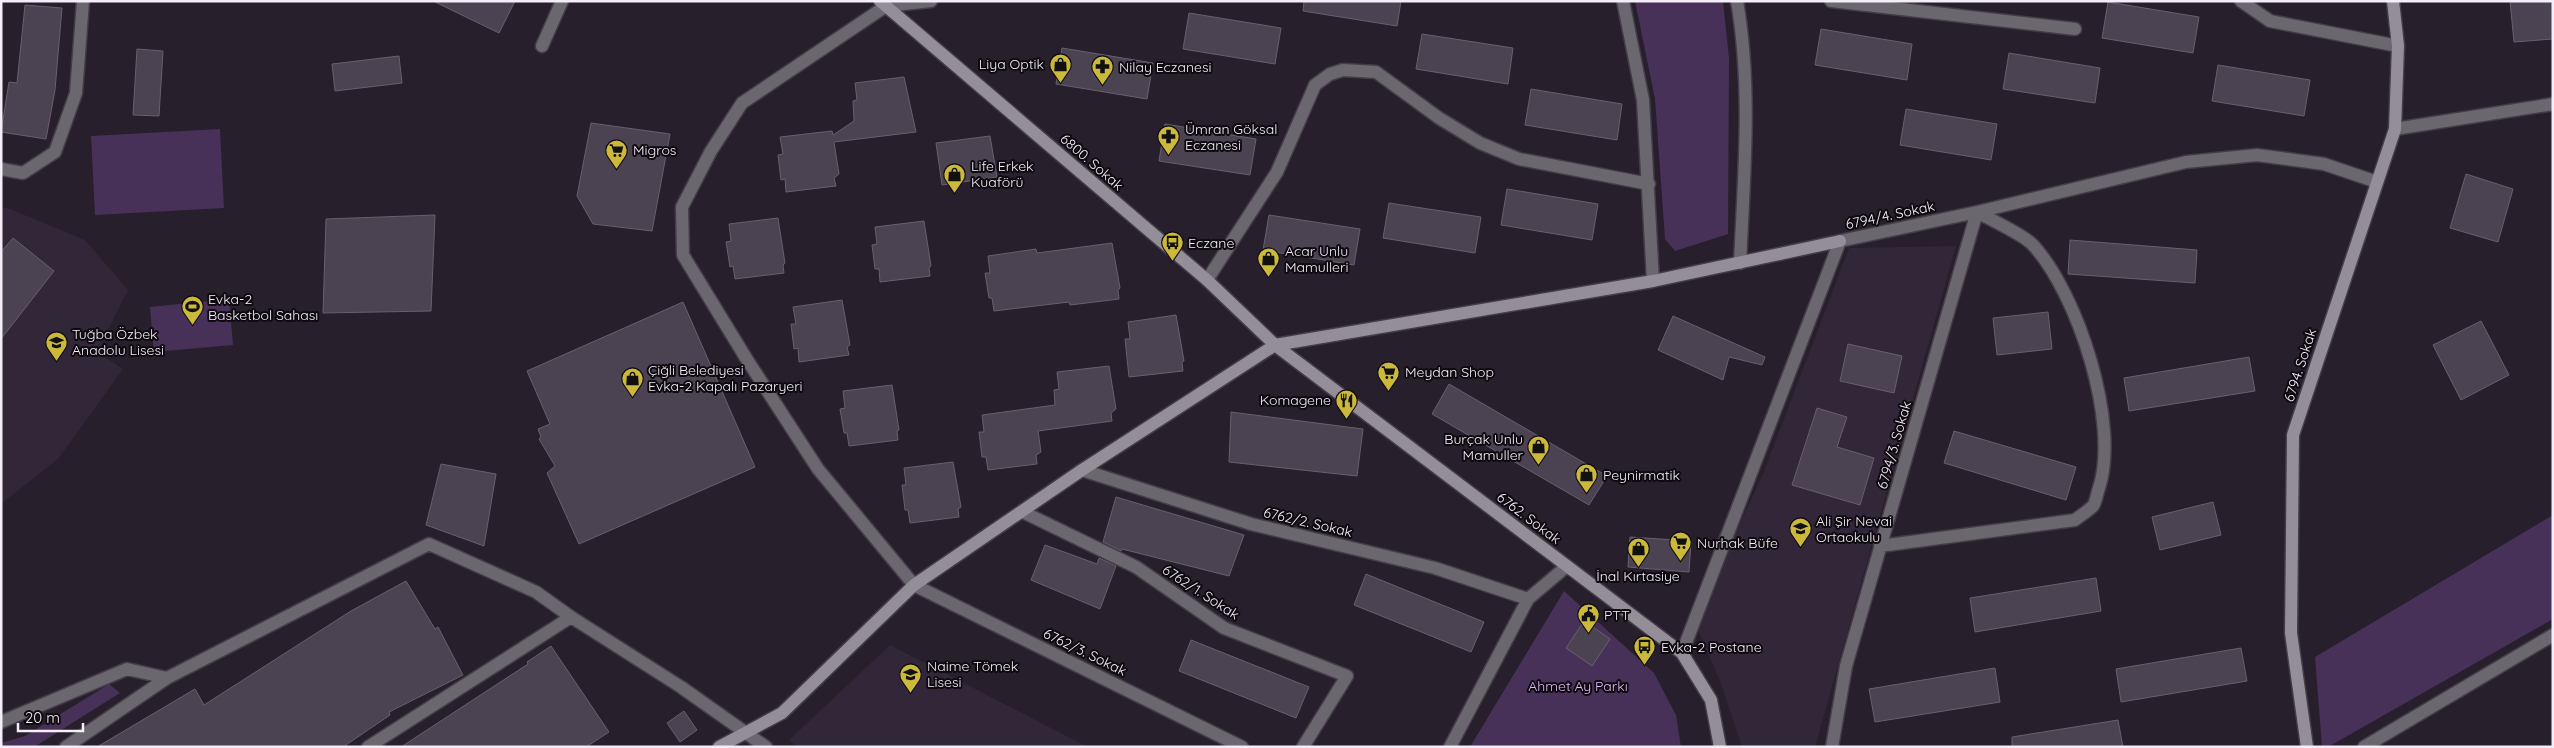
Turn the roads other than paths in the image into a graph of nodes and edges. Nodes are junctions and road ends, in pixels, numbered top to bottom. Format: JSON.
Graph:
{"nodes":[{"id":1,"x":83,"y":1,"type":"edge"},
{"id":2,"x":562,"y":1,"type":"edge"},
{"id":3,"x":930,"y":1,"type":"edge"},
{"id":4,"x":1623,"y":1,"type":"edge"},
{"id":5,"x":1737,"y":1,"type":"edge"},
{"id":6,"x":1831,"y":1,"type":"edge"},
{"id":7,"x":2241,"y":1,"type":"edge"},
{"id":8,"x":2393,"y":1,"type":"edge"},
{"id":9,"x":883,"y":4,"type":"edge"},
{"id":10,"x":2074,"y":29,"type":"dead end"},
{"id":11,"x":542,"y":46,"type":"dead end"},
{"id":12,"x":2398,"y":46,"type":"junction"},
{"id":13,"x":2553,"y":104,"type":"edge"},
{"id":14,"x":2395,"y":129,"type":"junction"},
{"id":15,"x":1,"y":170,"type":"edge"},
{"id":16,"x":2377,"y":182,"type":"junction"},
{"id":17,"x":1649,"y":184,"type":"junction"},
{"id":18,"x":1977,"y":212,"type":"junction"},
{"id":19,"x":1840,"y":241,"type":"junction"},
{"id":20,"x":1740,"y":263,"type":"junction"},
{"id":21,"x":1207,"y":280,"type":"junction"},
{"id":22,"x":1653,"y":281,"type":"junction"},
{"id":23,"x":1275,"y":344,"type":"junction"},
{"id":24,"x":1082,"y":470,"type":"junction"},
{"id":25,"x":1023,"y":512,"type":"junction"},
{"id":26,"x":1880,"y":546,"type":"junction"},
{"id":27,"x":1567,"y":566,"type":"junction"},
{"id":28,"x":914,"y":585,"type":"junction"},
{"id":29,"x":1528,"y":599,"type":"junction"},
{"id":30,"x":571,"y":617,"type":"junction"},
{"id":31,"x":2553,"y":635,"type":"edge"},
{"id":32,"x":1682,"y":653,"type":"junction"},
{"id":33,"x":167,"y":678,"type":"junction"},
{"id":34,"x":1,"y":722,"type":"edge"},
{"id":35,"x":747,"y":732,"type":"junction"},
{"id":36,"x":66,"y":747,"type":"edge"},
{"id":37,"x":368,"y":747,"type":"edge"},
{"id":38,"x":719,"y":747,"type":"edge"},
{"id":39,"x":752,"y":747,"type":"edge"},
{"id":40,"x":766,"y":747,"type":"edge"},
{"id":41,"x":1242,"y":747,"type":"edge"},
{"id":42,"x":1304,"y":747,"type":"edge"},
{"id":43,"x":1450,"y":747,"type":"edge"},
{"id":44,"x":1720,"y":747,"type":"edge"},
{"id":45,"x":1832,"y":747,"type":"edge"},
{"id":46,"x":2307,"y":747,"type":"edge"},
{"id":47,"x":2364,"y":747,"type":"edge"}],
"edges":[{"from":1,"to":15,"type":"street"},
{"from":2,"to":11,"type":"street"},
{"from":3,"to":9,"type":"street"},
{"from":4,"to":17,"type":"street"},
{"from":5,"to":20,"type":"street"},
{"from":6,"to":10,"type":"street"},
{"from":7,"to":12,"type":"street"},
{"from":8,"to":12,"type":"street","name":"6794. Sokak"},
{"from":9,"to":21,"type":"street","name":"6800. Sokak"},
{"from":9,"to":28,"type":"street"},
{"from":12,"to":14,"type":"street","name":"6794. Sokak"},
{"from":13,"to":14,"type":"street"},
{"from":14,"to":16,"type":"street","name":"6794. Sokak"},
{"from":16,"to":18,"type":"street","name":"6794/4. Sokak"},
{"from":16,"to":46,"type":"street","name":"6794. Sokak"},
{"from":17,"to":21,"type":"street"},
{"from":17,"to":22,"type":"street"},
{"from":18,"to":19,"type":"street","name":"6794/4. Sokak"},
{"from":18,"to":26,"type":"street","name":"6794/3. Sokak"},
{"from":18,"to":26,"type":"street"},
{"from":19,"to":20,"type":"street"},
{"from":19,"to":32,"type":"street","name":"6794/4. Sokak"},
{"from":20,"to":22,"type":"street"},
{"from":21,"to":23,"type":"street","name":"6800. Sokak"},
{"from":22,"to":23,"type":"street"},
{"from":23,"to":24,"type":"street"},
{"from":23,"to":27,"type":"street","name":"6762. Sokak"},
{"from":24,"to":25,"type":"street"},
{"from":24,"to":29,"type":"street","name":"6762/2. Sokak"},
{"from":25,"to":28,"type":"street"},
{"from":25,"to":42,"type":"street","name":"6762/1. Sokak"},
{"from":26,"to":45,"type":"street","name":"6794/3. Sokak"},
{"from":27,"to":29,"type":"street"},
{"from":27,"to":32,"type":"street","name":"6762. Sokak"},
{"from":28,"to":35,"type":"street"},
{"from":28,"to":41,"type":"street","name":"6762/3. Sokak"},
{"from":29,"to":43,"type":"street"},
{"from":30,"to":33,"type":"street"},
{"from":30,"to":35,"type":"street"},
{"from":30,"to":37,"type":"street"},
{"from":31,"to":47,"type":"street"},
{"from":32,"to":44,"type":"street","name":"6762. Sokak"},
{"from":33,"to":34,"type":"street"},
{"from":33,"to":36,"type":"street"},
{"from":35,"to":38,"type":"street"},
{"from":35,"to":39,"type":"street"},
{"from":35,"to":40,"type":"street"}]}
